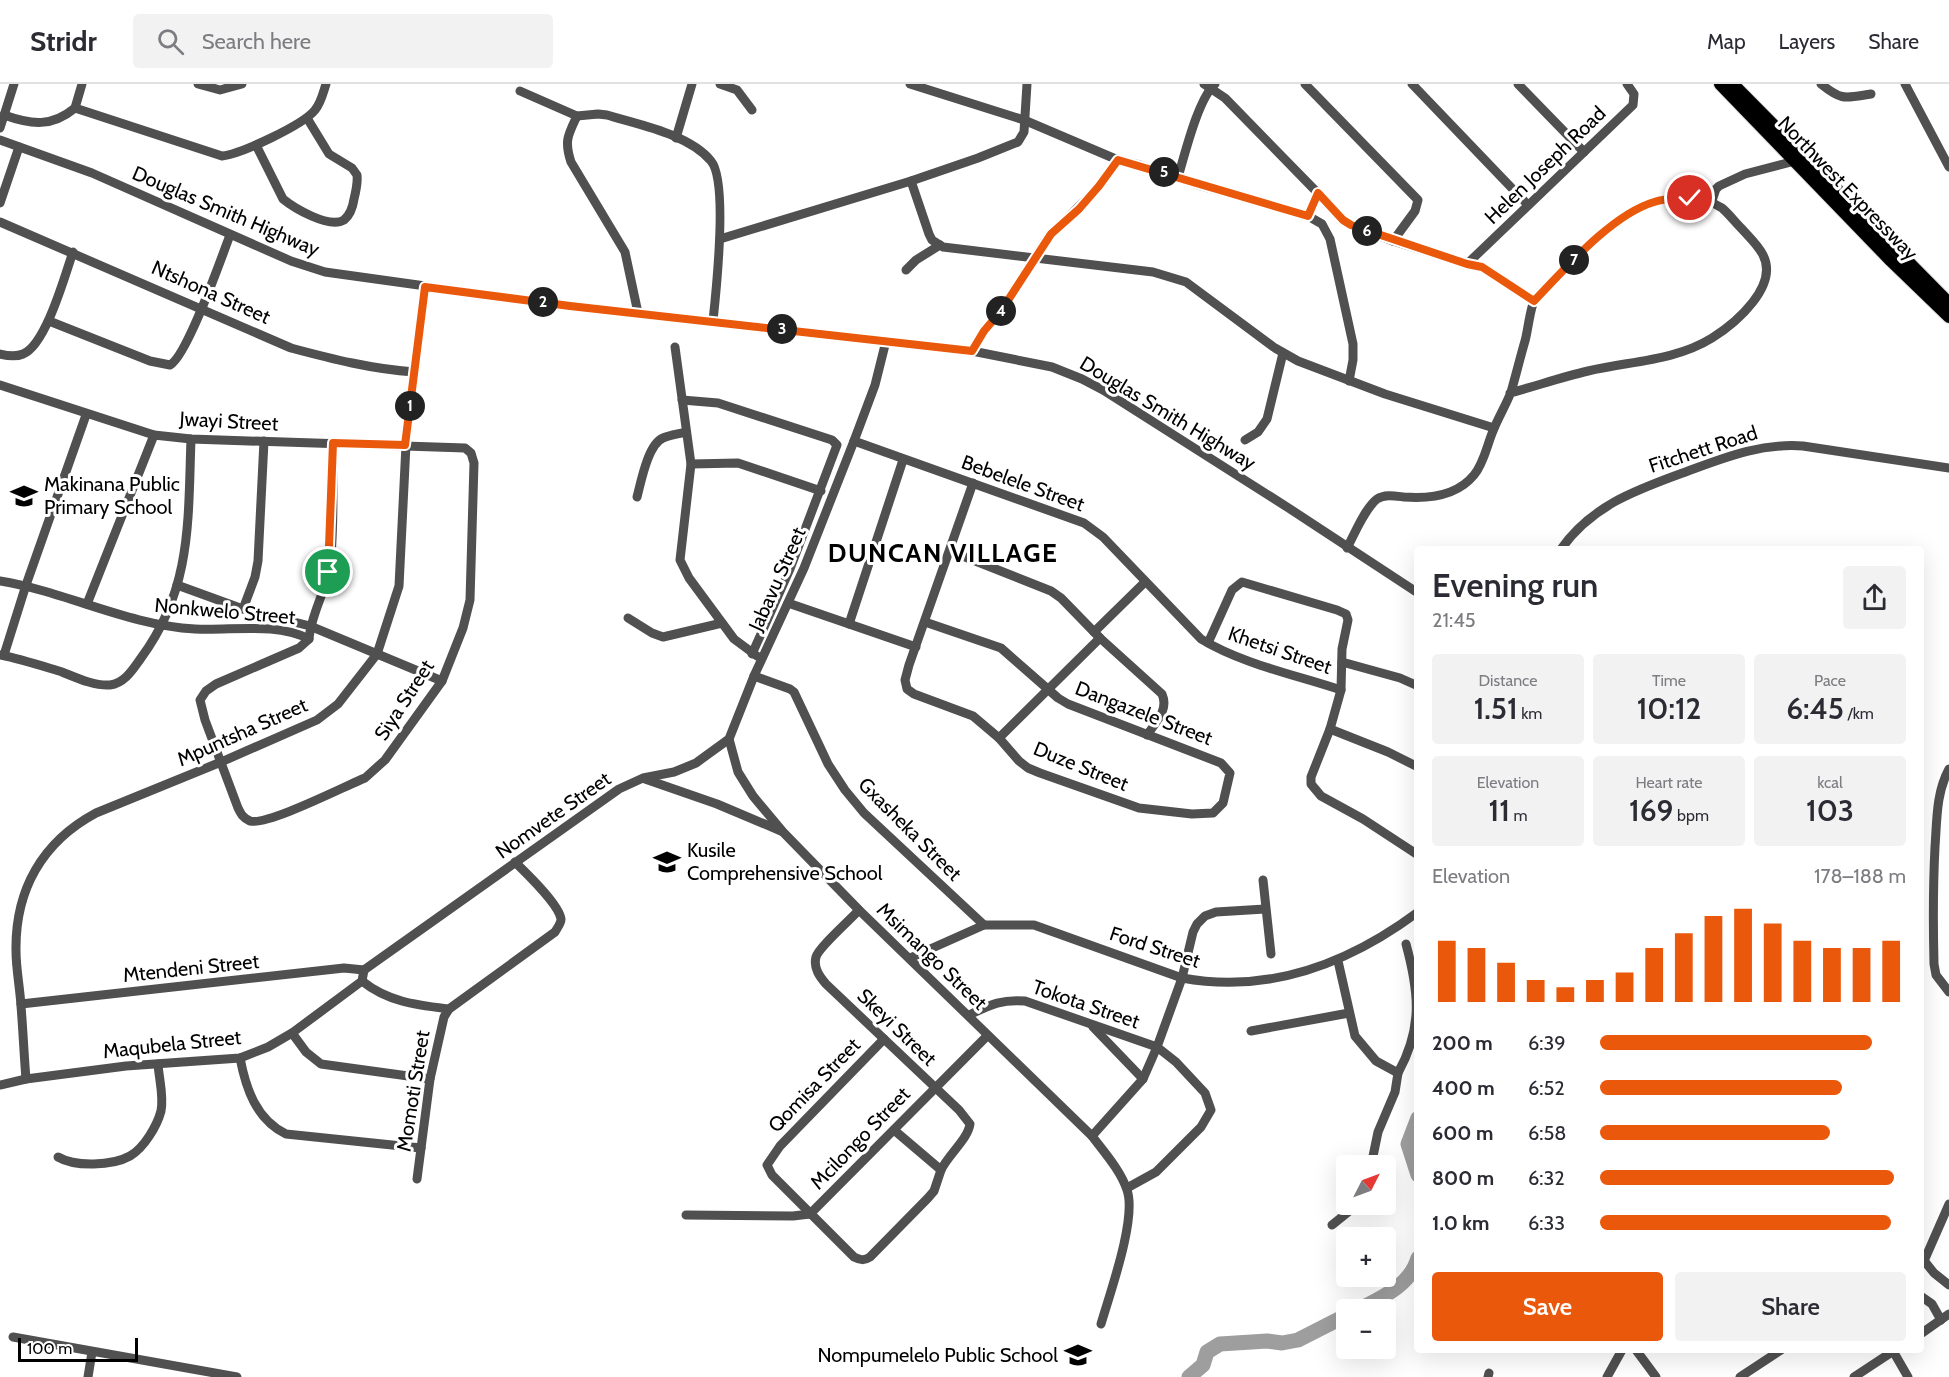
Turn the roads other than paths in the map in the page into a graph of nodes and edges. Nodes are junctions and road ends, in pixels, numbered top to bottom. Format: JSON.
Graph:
{"nodes":[{"id":1,"x":14,"y":84,"type":"edge"},
{"id":2,"x":82,"y":84,"type":"edge"},
{"id":3,"x":198,"y":84,"type":"edge"},
{"id":4,"x":242,"y":84,"type":"edge"},
{"id":5,"x":326,"y":84,"type":"edge"},
{"id":6,"x":692,"y":84,"type":"edge"},
{"id":7,"x":720,"y":84,"type":"edge"},
{"id":8,"x":910,"y":84,"type":"edge"},
{"id":9,"x":1027,"y":84,"type":"edge"},
{"id":10,"x":1305,"y":84,"type":"edge"},
{"id":11,"x":1412,"y":84,"type":"edge"},
{"id":12,"x":1518,"y":84,"type":"edge"},
{"id":13,"x":1720,"y":84,"type":"edge"},
{"id":14,"x":1733,"y":84,"type":"edge"},
{"id":15,"x":1821,"y":84,"type":"edge"},
{"id":16,"x":1905,"y":84,"type":"edge"},
{"id":17,"x":1210,"y":85,"type":"edge"},
{"id":18,"x":1628,"y":85,"type":"edge"},
{"id":19,"x":520,"y":91,"type":"dead end"},
{"id":20,"x":1871,"y":93,"type":"dead end"},
{"id":21,"x":75,"y":108,"type":"junction"},
{"id":22,"x":752,"y":110,"type":"dead end"},
{"id":23,"x":4,"y":115,"type":"junction"},
{"id":24,"x":577,"y":116,"type":"junction"},
{"id":25,"x":307,"y":118,"type":"junction"},
{"id":26,"x":1024,"y":120,"type":"junction"},
{"id":27,"x":0,"y":128,"type":"edge"},
{"id":28,"x":676,"y":138,"type":"junction"},
{"id":29,"x":0,"y":140,"type":"edge"},
{"id":30,"x":256,"y":145,"type":"junction"},
{"id":31,"x":19,"y":147,"type":"junction"},
{"id":32,"x":1584,"y":152,"type":"junction"},
{"id":33,"x":1118,"y":160,"type":"junction"},
{"id":34,"x":1795,"y":161,"type":"junction"},
{"id":35,"x":1949,"y":167,"type":"edge"},
{"id":36,"x":1178,"y":177,"type":"junction"},
{"id":37,"x":911,"y":181,"type":"junction"},
{"id":38,"x":1318,"y":193,"type":"junction"},
{"id":39,"x":0,"y":203,"type":"edge"},
{"id":40,"x":1711,"y":203,"type":"junction"},
{"id":41,"x":1528,"y":205,"type":"junction"},
{"id":42,"x":1308,"y":216,"type":"junction"},
{"id":43,"x":0,"y":222,"type":"edge"},
{"id":44,"x":230,"y":235,"type":"junction"},
{"id":45,"x":720,"y":239,"type":"junction"},
{"id":46,"x":1393,"y":241,"type":"junction"},
{"id":47,"x":940,"y":245,"type":"junction"},
{"id":48,"x":73,"y":252,"type":"junction"},
{"id":49,"x":1034,"y":257,"type":"junction"},
{"id":50,"x":1467,"y":264,"type":"junction"},
{"id":51,"x":906,"y":270,"type":"dead end"},
{"id":52,"x":425,"y":287,"type":"junction"},
{"id":53,"x":1534,"y":301,"type":"junction"},
{"id":54,"x":1949,"y":303,"type":"edge"},
{"id":55,"x":202,"y":309,"type":"junction"},
{"id":56,"x":638,"y":313,"type":"junction"},
{"id":57,"x":1949,"y":317,"type":"edge"},
{"id":58,"x":49,"y":321,"type":"junction"},
{"id":59,"x":713,"y":321,"type":"junction"},
{"id":60,"x":886,"y":341,"type":"junction"},
{"id":61,"x":675,"y":347,"type":"dead end"},
{"id":62,"x":972,"y":351,"type":"junction"},
{"id":63,"x":1283,"y":353,"type":"junction"},
{"id":64,"x":0,"y":354,"type":"edge"},
{"id":65,"x":414,"y":372,"type":"junction"},
{"id":66,"x":1349,"y":381,"type":"junction"},
{"id":67,"x":0,"y":385,"type":"edge"},
{"id":68,"x":1510,"y":393,"type":"junction"},
{"id":69,"x":682,"y":400,"type":"junction"},
{"id":70,"x":86,"y":415,"type":"junction"},
{"id":71,"x":1494,"y":428,"type":"junction"},
{"id":72,"x":686,"y":432,"type":"junction"},
{"id":73,"x":154,"y":435,"type":"junction"},
{"id":74,"x":191,"y":439,"type":"junction"},
{"id":75,"x":1245,"y":440,"type":"dead end"},
{"id":76,"x":264,"y":441,"type":"junction"},
{"id":77,"x":854,"y":441,"type":"junction"},
{"id":78,"x":333,"y":443,"type":"junction"},
{"id":79,"x":405,"y":445,"type":"junction"},
{"id":80,"x":465,"y":448,"type":"joint"},
{"id":81,"x":903,"y":460,"type":"junction"},
{"id":82,"x":691,"y":464,"type":"junction"},
{"id":83,"x":1949,"y":468,"type":"edge"},
{"id":84,"x":973,"y":483,"type":"junction"},
{"id":85,"x":821,"y":491,"type":"junction"},
{"id":86,"x":637,"y":496,"type":"dead end"},
{"id":87,"x":1564,"y":546,"type":"edge"},
{"id":88,"x":1347,"y":548,"type":"junction"},
{"id":89,"x":950,"y":551,"type":"junction"},
{"id":90,"x":0,"y":581,"type":"edge"},
{"id":91,"x":1145,"y":582,"type":"junction"},
{"id":92,"x":26,"y":585,"type":"junction"},
{"id":93,"x":177,"y":585,"type":"junction"},
{"id":94,"x":1414,"y":590,"type":"edge"},
{"id":95,"x":788,"y":603,"type":"junction"},
{"id":96,"x":87,"y":604,"type":"junction"},
{"id":97,"x":243,"y":609,"type":"junction"},
{"id":98,"x":628,"y":618,"type":"dead end"},
{"id":99,"x":924,"y":622,"type":"junction"},
{"id":100,"x":722,"y":623,"type":"junction"},
{"id":101,"x":849,"y":624,"type":"junction"},
{"id":102,"x":163,"y":626,"type":"junction"},
{"id":103,"x":310,"y":626,"type":"junction"},
{"id":104,"x":1097,"y":635,"type":"junction"},
{"id":105,"x":309,"y":639,"type":"junction"},
{"id":106,"x":1208,"y":643,"type":"junction"},
{"id":107,"x":916,"y":647,"type":"junction"},
{"id":108,"x":377,"y":654,"type":"junction"},
{"id":109,"x":752,"y":654,"type":"junction"},
{"id":110,"x":2,"y":655,"type":"edge"},
{"id":111,"x":762,"y":658,"type":"junction"},
{"id":112,"x":1342,"y":662,"type":"junction"},
{"id":113,"x":754,"y":676,"type":"junction"},
{"id":114,"x":442,"y":681,"type":"junction"},
{"id":115,"x":1414,"y":684,"type":"edge"},
{"id":116,"x":1049,"y":690,"type":"junction"},
{"id":117,"x":1341,"y":690,"type":"junction"},
{"id":118,"x":1330,"y":729,"type":"junction"},
{"id":119,"x":1147,"y":735,"type":"junction"},
{"id":120,"x":999,"y":738,"type":"junction"},
{"id":121,"x":729,"y":739,"type":"junction"},
{"id":122,"x":222,"y":762,"type":"junction"},
{"id":123,"x":1414,"y":765,"type":"edge"},
{"id":124,"x":1949,"y":769,"type":"edge"},
{"id":125,"x":643,"y":778,"type":"junction"},
{"id":126,"x":1224,"y":802,"type":"joint"},
{"id":127,"x":783,"y":831,"type":"junction"},
{"id":128,"x":1414,"y":852,"type":"edge"},
{"id":129,"x":515,"y":862,"type":"junction"},
{"id":130,"x":1263,"y":880,"type":"dead end"},
{"id":131,"x":1924,"y":892,"type":"edge"},
{"id":132,"x":1933,"y":894,"type":"junction"},
{"id":133,"x":1265,"y":909,"type":"junction"},
{"id":134,"x":859,"y":910,"type":"junction"},
{"id":135,"x":1414,"y":915,"type":"edge"},
{"id":136,"x":984,"y":925,"type":"junction"},
{"id":137,"x":1406,"y":944,"type":"dead end"},
{"id":138,"x":1271,"y":954,"type":"dead end"},
{"id":139,"x":910,"y":958,"type":"junction"},
{"id":140,"x":1338,"y":961,"type":"junction"},
{"id":141,"x":364,"y":970,"type":"junction"},
{"id":142,"x":1414,"y":975,"type":"edge"},
{"id":143,"x":1182,"y":978,"type":"junction"},
{"id":144,"x":362,"y":981,"type":"junction"},
{"id":145,"x":1949,"y":992,"type":"edge"},
{"id":146,"x":21,"y":1004,"type":"junction"},
{"id":147,"x":449,"y":1009,"type":"junction"},
{"id":148,"x":1349,"y":1013,"type":"junction"},
{"id":149,"x":969,"y":1015,"type":"junction"},
{"id":150,"x":1091,"y":1024,"type":"junction"},
{"id":151,"x":1251,"y":1031,"type":"dead end"},
{"id":152,"x":1414,"y":1032,"type":"edge"},
{"id":153,"x":292,"y":1033,"type":"junction"},
{"id":154,"x":987,"y":1036,"type":"junction"},
{"id":155,"x":884,"y":1038,"type":"junction"},
{"id":156,"x":1157,"y":1047,"type":"junction"},
{"id":157,"x":240,"y":1058,"type":"junction"},
{"id":158,"x":158,"y":1064,"type":"junction"},
{"id":159,"x":1398,"y":1073,"type":"junction"},
{"id":160,"x":26,"y":1079,"type":"junction"},
{"id":161,"x":430,"y":1079,"type":"junction"},
{"id":162,"x":1143,"y":1079,"type":"junction"},
{"id":163,"x":0,"y":1085,"type":"edge"},
{"id":164,"x":934,"y":1088,"type":"junction"},
{"id":165,"x":894,"y":1130,"type":"junction"},
{"id":166,"x":1092,"y":1136,"type":"junction"},
{"id":167,"x":421,"y":1148,"type":"junction"},
{"id":168,"x":1373,"y":1155,"type":"edge"},
{"id":169,"x":58,"y":1156,"type":"dead end"},
{"id":170,"x":941,"y":1170,"type":"junction"},
{"id":171,"x":417,"y":1179,"type":"dead end"},
{"id":172,"x":1127,"y":1188,"type":"junction"},
{"id":173,"x":1949,"y":1204,"type":"edge"},
{"id":174,"x":810,"y":1214,"type":"junction"},
{"id":175,"x":686,"y":1215,"type":"dead end"},
{"id":176,"x":1344,"y":1215,"type":"edge"},
{"id":177,"x":1332,"y":1225,"type":"dead end"},
{"id":178,"x":1924,"y":1258,"type":"edge"},
{"id":179,"x":1924,"y":1261,"type":"edge"},
{"id":180,"x":1949,"y":1285,"type":"edge"},
{"id":181,"x":1924,"y":1298,"type":"edge"},
{"id":182,"x":1945,"y":1317,"type":"edge"},
{"id":183,"x":1101,"y":1324,"type":"dead end"},
{"id":184,"x":1924,"y":1332,"type":"edge"},
{"id":185,"x":13,"y":1337,"type":"dead end"},
{"id":186,"x":92,"y":1352,"type":"junction"},
{"id":187,"x":1620,"y":1353,"type":"edge"},
{"id":188,"x":1638,"y":1353,"type":"edge"},
{"id":189,"x":1776,"y":1353,"type":"edge"},
{"id":190,"x":1891,"y":1353,"type":"edge"},
{"id":191,"x":1895,"y":1353,"type":"edge"},
{"id":192,"x":87,"y":1377,"type":"edge"},
{"id":193,"x":237,"y":1377,"type":"edge"},
{"id":194,"x":1606,"y":1377,"type":"edge"},
{"id":195,"x":1656,"y":1377,"type":"edge"},
{"id":196,"x":1740,"y":1377,"type":"edge"},
{"id":197,"x":1854,"y":1377,"type":"edge"},
{"id":198,"x":1908,"y":1377,"type":"edge"}],
"edges":[{"from":1,"to":23,"type":"street"},
{"from":2,"to":21,"type":"street"},
{"from":3,"to":4,"type":"street"},
{"from":5,"to":25,"type":"street"},
{"from":6,"to":28,"type":"street"},
{"from":7,"to":22,"type":"street"},
{"from":8,"to":26,"type":"street"},
{"from":9,"to":26,"type":"street"},
{"from":10,"to":46,"type":"street"},
{"from":11,"to":41,"type":"street"},
{"from":12,"to":32,"type":"street"},
{"from":13,"to":34,"type":"main road","name":"Northwest Expressway"},
{"from":14,"to":54,"type":"main road","name":"Northwest Expressway"},
{"from":15,"to":20,"type":"street"},
{"from":16,"to":35,"type":"street"},
{"from":17,"to":36,"type":"street"},
{"from":17,"to":38,"type":"street"},
{"from":18,"to":32,"type":"street","name":"Helen Joseph Road"},
{"from":19,"to":24,"type":"street"},
{"from":21,"to":23,"type":"street"},
{"from":21,"to":30,"type":"street"},
{"from":23,"to":27,"type":"street"},
{"from":24,"to":28,"type":"street"},
{"from":24,"to":56,"type":"street"},
{"from":25,"to":30,"type":"street"},
{"from":25,"to":30,"type":"street"},
{"from":26,"to":33,"type":"street"},
{"from":26,"to":37,"type":"street"},
{"from":28,"to":45,"type":"street"},
{"from":29,"to":31,"type":"street","name":"Douglas Smith Highway"},
{"from":31,"to":39,"type":"street"},
{"from":31,"to":44,"type":"street","name":"Douglas Smith Highway"},
{"from":32,"to":41,"type":"street","name":"Helen Joseph Road"},
{"from":33,"to":36,"type":"street"},
{"from":33,"to":49,"type":"street"},
{"from":34,"to":40,"type":"street"},
{"from":34,"to":57,"type":"main road","name":"Northwest Expressway"},
{"from":36,"to":42,"type":"street"},
{"from":37,"to":45,"type":"street"},
{"from":37,"to":47,"type":"street"},
{"from":38,"to":42,"type":"street"},
{"from":38,"to":46,"type":"street"},
{"from":40,"to":53,"type":"street"},
{"from":40,"to":68,"type":"street"},
{"from":41,"to":50,"type":"street","name":"Helen Joseph Road"},
{"from":42,"to":66,"type":"street"},
{"from":43,"to":48,"type":"street","name":"Ntshona Street"},
{"from":44,"to":52,"type":"street","name":"Douglas Smith Highway"},
{"from":44,"to":55,"type":"street"},
{"from":45,"to":59,"type":"street"},
{"from":46,"to":50,"type":"street"},
{"from":47,"to":49,"type":"street"},
{"from":47,"to":51,"type":"street"},
{"from":48,"to":55,"type":"street","name":"Ntshona Street"},
{"from":48,"to":58,"type":"street"},
{"from":49,"to":62,"type":"street"},
{"from":49,"to":63,"type":"street"},
{"from":50,"to":53,"type":"street"},
{"from":52,"to":56,"type":"street","name":"Douglas Smith Highway"},
{"from":52,"to":65,"type":"street","name":"Mpuntsha Street"},
{"from":53,"to":68,"type":"street"},
{"from":55,"to":58,"type":"street"},
{"from":55,"to":65,"type":"street","name":"Ntshona Street"},
{"from":56,"to":59,"type":"street","name":"Douglas Smith Highway"},
{"from":58,"to":64,"type":"street"},
{"from":59,"to":60,"type":"street","name":"Douglas Smith Highway"},
{"from":60,"to":62,"type":"street","name":"Douglas Smith Highway"},
{"from":60,"to":77,"type":"street","name":"Jabavu Street"},
{"from":61,"to":69,"type":"street"},
{"from":62,"to":88,"type":"street","name":"Douglas Smith Highway"},
{"from":63,"to":66,"type":"street"},
{"from":63,"to":75,"type":"street"},
{"from":65,"to":79,"type":"street","name":"Mpuntsha Street"},
{"from":66,"to":71,"type":"street"},
{"from":67,"to":70,"type":"street","name":"Jwayi Street"},
{"from":68,"to":71,"type":"street"},
{"from":69,"to":72,"type":"street"},
{"from":69,"to":85,"type":"street"},
{"from":70,"to":73,"type":"street","name":"Jwayi Street"},
{"from":70,"to":92,"type":"street"},
{"from":71,"to":88,"type":"street"},
{"from":72,"to":82,"type":"street"},
{"from":72,"to":86,"type":"street"},
{"from":73,"to":74,"type":"street","name":"Jwayi Street"},
{"from":73,"to":96,"type":"street"},
{"from":74,"to":76,"type":"street","name":"Jwayi Street"},
{"from":74,"to":93,"type":"street"},
{"from":76,"to":78,"type":"street","name":"Jwayi Street"},
{"from":76,"to":97,"type":"street"},
{"from":77,"to":81,"type":"street","name":"Bebelele Street"},
{"from":77,"to":95,"type":"street","name":"Jabavu Street"},
{"from":78,"to":79,"type":"street","name":"Jwayi Street"},
{"from":78,"to":103,"type":"street"},
{"from":79,"to":80,"type":"street","name":"Jwayi Street"},
{"from":79,"to":108,"type":"street","name":"Mpuntsha Street"},
{"from":80,"to":114,"type":"street","name":"Siya Street"},
{"from":81,"to":84,"type":"street","name":"Bebelele Street"},
{"from":81,"to":101,"type":"street"},
{"from":82,"to":85,"type":"street"},
{"from":82,"to":100,"type":"street"},
{"from":83,"to":87,"type":"street","name":"Fitchett Road"},
{"from":84,"to":89,"type":"street"},
{"from":84,"to":91,"type":"street","name":"Bebelele Street"},
{"from":85,"to":109,"type":"street"},
{"from":88,"to":94,"type":"street","name":"Douglas Smith Highway"},
{"from":89,"to":99,"type":"street"},
{"from":89,"to":104,"type":"street"},
{"from":90,"to":92,"type":"street","name":"Nonkwelo Street"},
{"from":91,"to":104,"type":"street"},
{"from":91,"to":106,"type":"street","name":"Bebelele Street"},
{"from":92,"to":96,"type":"street","name":"Nonkwelo Street"},
{"from":92,"to":110,"type":"street"},
{"from":93,"to":97,"type":"street","name":"Nonkwelo Street"},
{"from":93,"to":102,"type":"street"},
{"from":95,"to":101,"type":"street"},
{"from":95,"to":111,"type":"street","name":"Jabavu Street"},
{"from":96,"to":102,"type":"street","name":"Nonkwelo Street"},
{"from":97,"to":103,"type":"street","name":"Nonkwelo Street"},
{"from":98,"to":100,"type":"street"},
{"from":99,"to":107,"type":"street"},
{"from":99,"to":116,"type":"street","name":"Dangazele Street"},
{"from":100,"to":109,"type":"street"},
{"from":101,"to":107,"type":"street"},
{"from":102,"to":105,"type":"street","name":"Nonkwelo Street"},
{"from":102,"to":110,"type":"street"},
{"from":103,"to":105,"type":"street"},
{"from":103,"to":108,"type":"street","name":"Nonkwelo Street"},
{"from":104,"to":116,"type":"street"},
{"from":104,"to":119,"type":"street"},
{"from":105,"to":122,"type":"street"},
{"from":106,"to":112,"type":"street"},
{"from":106,"to":117,"type":"street","name":"Khetsi Street"},
{"from":107,"to":120,"type":"street","name":"Duze Street"},
{"from":108,"to":114,"type":"street","name":"Nonkwelo Street"},
{"from":108,"to":122,"type":"street","name":"Mpuntsha Street"},
{"from":109,"to":111,"type":"street"},
{"from":111,"to":113,"type":"street","name":"Jabavu Street"},
{"from":112,"to":115,"type":"street"},
{"from":112,"to":117,"type":"street"},
{"from":113,"to":121,"type":"street","name":"Jabavu Street"},
{"from":113,"to":136,"type":"street","name":"Gxasheka Street"},
{"from":114,"to":122,"type":"street","name":"Siya Street"},
{"from":116,"to":119,"type":"street","name":"Dangazele Street"},
{"from":116,"to":120,"type":"street"},
{"from":117,"to":118,"type":"street"},
{"from":118,"to":123,"type":"street"},
{"from":118,"to":128,"type":"street"},
{"from":119,"to":126,"type":"street","name":"Dangazele Street"},
{"from":120,"to":126,"type":"street","name":"Duze Street"},
{"from":121,"to":125,"type":"street"},
{"from":121,"to":127,"type":"street","name":"Msimango Street"},
{"from":122,"to":146,"type":"street","name":"Mpuntsha Street"},
{"from":124,"to":132,"type":"street"},
{"from":125,"to":127,"type":"street","name":"Nomvete Street"},
{"from":125,"to":129,"type":"street","name":"Nomvete Street"},
{"from":127,"to":134,"type":"street","name":"Msimango Street"},
{"from":129,"to":141,"type":"street","name":"Nomvete Street"},
{"from":129,"to":147,"type":"street","name":"Momoti Street"},
{"from":130,"to":133,"type":"street"},
{"from":131,"to":132,"type":"street"},
{"from":132,"to":145,"type":"street"},
{"from":133,"to":138,"type":"street"},
{"from":133,"to":143,"type":"street"},
{"from":134,"to":139,"type":"street","name":"Msimango Street"},
{"from":134,"to":155,"type":"street","name":"Skeyi Street"},
{"from":135,"to":140,"type":"street","name":"Ford Street"},
{"from":136,"to":139,"type":"street","name":"Ford Street"},
{"from":136,"to":143,"type":"street","name":"Ford Street"},
{"from":137,"to":142,"type":"street"},
{"from":139,"to":149,"type":"street","name":"Msimango Street"},
{"from":140,"to":143,"type":"street","name":"Ford Street"},
{"from":140,"to":148,"type":"street"},
{"from":141,"to":144,"type":"street"},
{"from":141,"to":146,"type":"street","name":"Mtendeni Street"},
{"from":143,"to":156,"type":"street"},
{"from":144,"to":147,"type":"street","name":"Momoti Street"},
{"from":144,"to":153,"type":"street","name":"Maqubela Street"},
{"from":146,"to":160,"type":"street","name":"Mpuntsha Street"},
{"from":147,"to":161,"type":"street","name":"Momoti Street"},
{"from":148,"to":151,"type":"street"},
{"from":148,"to":159,"type":"street"},
{"from":149,"to":150,"type":"street","name":"Tokota Street"},
{"from":149,"to":154,"type":"street","name":"Msimango Street"},
{"from":150,"to":156,"type":"street","name":"Tokota Street"},
{"from":150,"to":162,"type":"street"},
{"from":152,"to":159,"type":"street"},
{"from":153,"to":157,"type":"street","name":"Maqubela Street"},
{"from":153,"to":161,"type":"street"},
{"from":154,"to":164,"type":"street","name":"Mcilongo Street"},
{"from":154,"to":166,"type":"street","name":"Msimango Street"},
{"from":155,"to":164,"type":"street","name":"Skeyi Street"},
{"from":155,"to":174,"type":"street","name":"Qomisa Street"},
{"from":156,"to":162,"type":"street"},
{"from":156,"to":172,"type":"street"},
{"from":157,"to":158,"type":"street","name":"Maqubela Street"},
{"from":157,"to":167,"type":"street"},
{"from":158,"to":160,"type":"street","name":"Maqubela Street"},
{"from":158,"to":169,"type":"street"},
{"from":159,"to":168,"type":"street"},
{"from":160,"to":163,"type":"street","name":"Maqubela Street"},
{"from":161,"to":167,"type":"street","name":"Momoti Street"},
{"from":162,"to":166,"type":"street"},
{"from":164,"to":165,"type":"street","name":"Mcilongo Street"},
{"from":164,"to":170,"type":"street","name":"Skeyi Street"},
{"from":165,"to":170,"type":"street"},
{"from":165,"to":174,"type":"street","name":"Mcilongo Street"},
{"from":166,"to":172,"type":"street","name":"Msimango Street"},
{"from":167,"to":171,"type":"street","name":"Momoti Street"},
{"from":170,"to":174,"type":"street"},
{"from":172,"to":183,"type":"street"},
{"from":173,"to":178,"type":"street"},
{"from":174,"to":175,"type":"street"},
{"from":176,"to":177,"type":"street"},
{"from":179,"to":180,"type":"street"},
{"from":181,"to":182,"type":"street"},
{"from":182,"to":184,"type":"street"},
{"from":185,"to":186,"type":"street"},
{"from":186,"to":192,"type":"street"},
{"from":186,"to":193,"type":"street"},
{"from":187,"to":194,"type":"street"},
{"from":188,"to":195,"type":"street"},
{"from":189,"to":196,"type":"street"},
{"from":190,"to":197,"type":"street"},
{"from":191,"to":198,"type":"street"}]}
